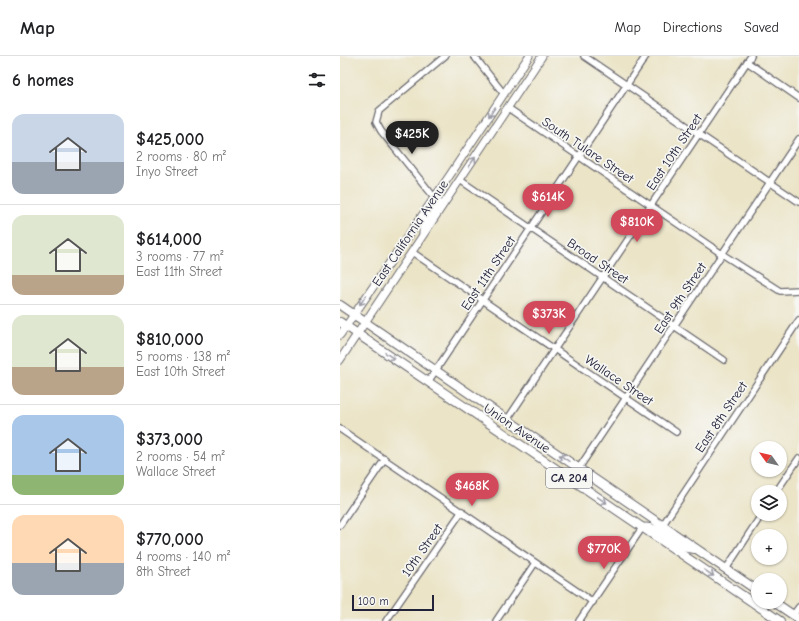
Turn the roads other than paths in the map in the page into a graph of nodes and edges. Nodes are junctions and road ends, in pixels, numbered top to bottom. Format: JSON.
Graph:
{"nodes":[{"id":1,"x":444,"y":56,"type":"edge"},
{"id":2,"x":474,"y":56,"type":"edge"},
{"id":3,"x":530,"y":56,"type":"edge"},
{"id":4,"x":542,"y":56,"type":"edge"},
{"id":5,"x":584,"y":56,"type":"edge"},
{"id":6,"x":646,"y":56,"type":"edge"},
{"id":7,"x":751,"y":56,"type":"edge"},
{"id":8,"x":747,"y":62,"type":"junction"},
{"id":9,"x":627,"y":85,"type":"junction"},
{"id":10,"x":504,"y":94,"type":"junction"},
{"id":11,"x":799,"y":98,"type":"edge"},
{"id":12,"x":508,"y":108,"type":"junction"},
{"id":13,"x":699,"y":134,"type":"junction"},
{"id":14,"x":490,"y":135,"type":"junction"},
{"id":15,"x":799,"y":139,"type":"edge"},
{"id":16,"x":473,"y":141,"type":"junction"},
{"id":17,"x":579,"y":157,"type":"junction"},
{"id":18,"x":460,"y":180,"type":"junction"},
{"id":19,"x":770,"y":182,"type":"junction"},
{"id":20,"x":434,"y":197,"type":"junction"},
{"id":21,"x":799,"y":202,"type":"edge"},
{"id":22,"x":651,"y":206,"type":"junction"},
{"id":23,"x":531,"y":229,"type":"junction"},
{"id":24,"x":423,"y":234,"type":"junction"},
{"id":25,"x":412,"y":252,"type":"junction"},
{"id":26,"x":722,"y":254,"type":"junction"},
{"id":27,"x":603,"y":278,"type":"junction"},
{"id":28,"x":799,"y":290,"type":"edge"},
{"id":29,"x":483,"y":300,"type":"junction"},
{"id":30,"x":340,"y":305,"type":"edge"},
{"id":31,"x":353,"y":314,"type":"junction"},
{"id":32,"x":799,"y":320,"type":"edge"},
{"id":33,"x":365,"y":323,"type":"junction"},
{"id":34,"x":343,"y":324,"type":"edge"},
{"id":35,"x":674,"y":326,"type":"junction"},
{"id":36,"x":358,"y":334,"type":"junction"},
{"id":37,"x":340,"y":335,"type":"edge"},
{"id":38,"x":555,"y":349,"type":"junction"},
{"id":39,"x":340,"y":360,"type":"edge"},
{"id":40,"x":724,"y":360,"type":"dead end"},
{"id":41,"x":436,"y":371,"type":"junction"},
{"id":42,"x":428,"y":382,"type":"junction"},
{"id":43,"x":626,"y":398,"type":"junction"},
{"id":44,"x":507,"y":420,"type":"junction"},
{"id":45,"x":340,"y":429,"type":"edge"},
{"id":46,"x":676,"y":432,"type":"dead end"},
{"id":47,"x":799,"y":458,"type":"edge"},
{"id":48,"x":385,"y":459,"type":"junction"},
{"id":49,"x":579,"y":468,"type":"junction"},
{"id":50,"x":781,"y":485,"type":"edge"},
{"id":51,"x":462,"y":511,"type":"junction"},
{"id":52,"x":757,"y":521,"type":"edge"},
{"id":53,"x":340,"y":525,"type":"edge"},
{"id":54,"x":662,"y":526,"type":"junction"},
{"id":55,"x":642,"y":528,"type":"junction"},
{"id":56,"x":697,"y":549,"type":"junction"},
{"id":57,"x":535,"y":563,"type":"junction"},
{"id":58,"x":726,"y":569,"type":"junction"},
{"id":59,"x":751,"y":586,"type":"edge"},
{"id":60,"x":593,"y":602,"type":"junction"},
{"id":61,"x":799,"y":607,"type":"edge"},
{"id":62,"x":784,"y":609,"type":"edge"},
{"id":63,"x":796,"y":617,"type":"edge"},
{"id":64,"x":497,"y":619,"type":"edge"},
{"id":65,"x":386,"y":621,"type":"edge"},
{"id":66,"x":505,"y":621,"type":"edge"},
{"id":67,"x":579,"y":621,"type":"edge"},
{"id":68,"x":780,"y":621,"type":"edge"}],
"edges":[{"from":1,"to":20,"type":"street"},
{"from":2,"to":10,"type":"street"},
{"from":3,"to":10,"type":"main road","name":"East California Avenue"},
{"from":4,"to":12,"type":"main road","name":"East California Avenue"},
{"from":5,"to":9,"type":"street"},
{"from":6,"to":9,"type":"street","name":"East 11th Street"},
{"from":7,"to":8,"type":"street","name":"East 10th Street"},
{"from":8,"to":11,"type":"street"},
{"from":8,"to":13,"type":"street","name":"East 10th Street"},
{"from":9,"to":13,"type":"street"},
{"from":9,"to":17,"type":"street","name":"East 11th Street"},
{"from":10,"to":14,"type":"main road"},
{"from":10,"to":16,"type":"main road","name":"East California Avenue","one_way":true},
{"from":12,"to":14,"type":"main road","name":"East California Avenue"},
{"from":12,"to":17,"type":"street","name":"South Tulare Street"},
{"from":13,"to":19,"type":"street"},
{"from":13,"to":22,"type":"street","name":"East 10th Street"},
{"from":18,"to":14,"type":"main road","name":"East California Avenue","one_way":true},
{"from":15,"to":19,"type":"street","name":"East 9th Street"},
{"from":16,"to":18,"type":"main road"},
{"from":16,"to":20,"type":"main road","name":"East California Avenue"},
{"from":17,"to":22,"type":"street","name":"South Tulare Street"},
{"from":17,"to":23,"type":"street","name":"East 11th Street"},
{"from":18,"to":23,"type":"street","name":"Broad Street"},
{"from":18,"to":24,"type":"main road","name":"East California Avenue"},
{"from":19,"to":21,"type":"street"},
{"from":19,"to":26,"type":"street","name":"East 9th Street"},
{"from":20,"to":24,"type":"main road"},
{"from":20,"to":31,"type":"main road","name":"East California Avenue","one_way":true},
{"from":22,"to":26,"type":"street","name":"South Tulare Street"},
{"from":22,"to":27,"type":"street","name":"East 10th Street"},
{"from":23,"to":27,"type":"street","name":"Broad Street"},
{"from":23,"to":29,"type":"street","name":"East 11th Street"},
{"from":24,"to":25,"type":"main road","name":"East California Avenue"},
{"from":25,"to":29,"type":"street","name":"Wallace Street"},
{"from":25,"to":33,"type":"main road","name":"East California Avenue"},
{"from":26,"to":28,"type":"street","name":"South Tulare Street"},
{"from":26,"to":35,"type":"street","name":"East 9th Street"},
{"from":27,"to":35,"type":"street","name":"Broad Street"},
{"from":27,"to":38,"type":"street","name":"East 10th Street"},
{"from":29,"to":38,"type":"street","name":"Wallace Street"},
{"from":29,"to":41,"type":"street","name":"East 11th Street"},
{"from":30,"to":31,"type":"highway","name":"Union Avenue","number":"CA 204"},
{"from":31,"to":33,"type":"highway","name":"Union Avenue","number":"CA 204"},
{"from":31,"to":34,"type":"main road","name":"East California Avenue"},
{"from":32,"to":54,"type":"street","name":"East 8th Street"},
{"from":33,"to":36,"type":"main road","name":"East California Avenue"},
{"from":33,"to":41,"type":"highway","name":"Union Avenue","number":"CA 204"},
{"from":34,"to":36,"type":"highway","name":"Union Avenue","number":"CA 204"},
{"from":34,"to":37,"type":"main road","name":"East California Avenue"},
{"from":35,"to":40,"type":"street","name":"Broad Street"},
{"from":35,"to":43,"type":"street","name":"East 9th Street"},
{"from":36,"to":39,"type":"main road","name":"East California Avenue"},
{"from":36,"to":42,"type":"highway","name":"Union Avenue","number":"CA 204","one_way":true},
{"from":38,"to":43,"type":"street","name":"Wallace Street"},
{"from":38,"to":44,"type":"street","name":"East 10th Street"},
{"from":41,"to":42,"type":"street","name":"East 11th Street"},
{"from":41,"to":44,"type":"highway","name":"Union Avenue","number":"CA 204"},
{"from":42,"to":55,"type":"highway","name":"Union Avenue","number":"CA 204","one_way":true},
{"from":43,"to":46,"type":"street","name":"Wallace Street"},
{"from":43,"to":49,"type":"street","name":"East 9th Street"},
{"from":49,"to":44,"type":"highway","name":"Union Avenue","number":"CA 204","one_way":true},
{"from":45,"to":48,"type":"street"},
{"from":47,"to":50,"type":"street"},
{"from":48,"to":51,"type":"street"},
{"from":48,"to":53,"type":"street"},
{"from":49,"to":54,"type":"highway","name":"Union Avenue","number":"CA 204"},
{"from":51,"to":57,"type":"street"},
{"from":51,"to":65,"type":"street","name":"10th Street"},
{"from":52,"to":58,"type":"street"},
{"from":54,"to":56,"type":"highway","name":"Union Avenue","number":"CA 204"},
{"from":55,"to":56,"type":"highway"},
{"from":55,"to":60,"type":"street"},
{"from":55,"to":68,"type":"highway","name":"Union Avenue","number":"CA 204","one_way":true},
{"from":56,"to":58,"type":"highway","name":"Union Avenue","number":"CA 204"},
{"from":57,"to":60,"type":"street"},
{"from":57,"to":64,"type":"street"},
{"from":58,"to":59,"type":"highway","name":"Union Avenue","number":"CA 204"},
{"from":60,"to":67,"type":"street"},
{"from":61,"to":63,"type":"street"},
{"from":62,"to":63,"type":"highway"},
{"from":64,"to":66,"type":"street"}]}
